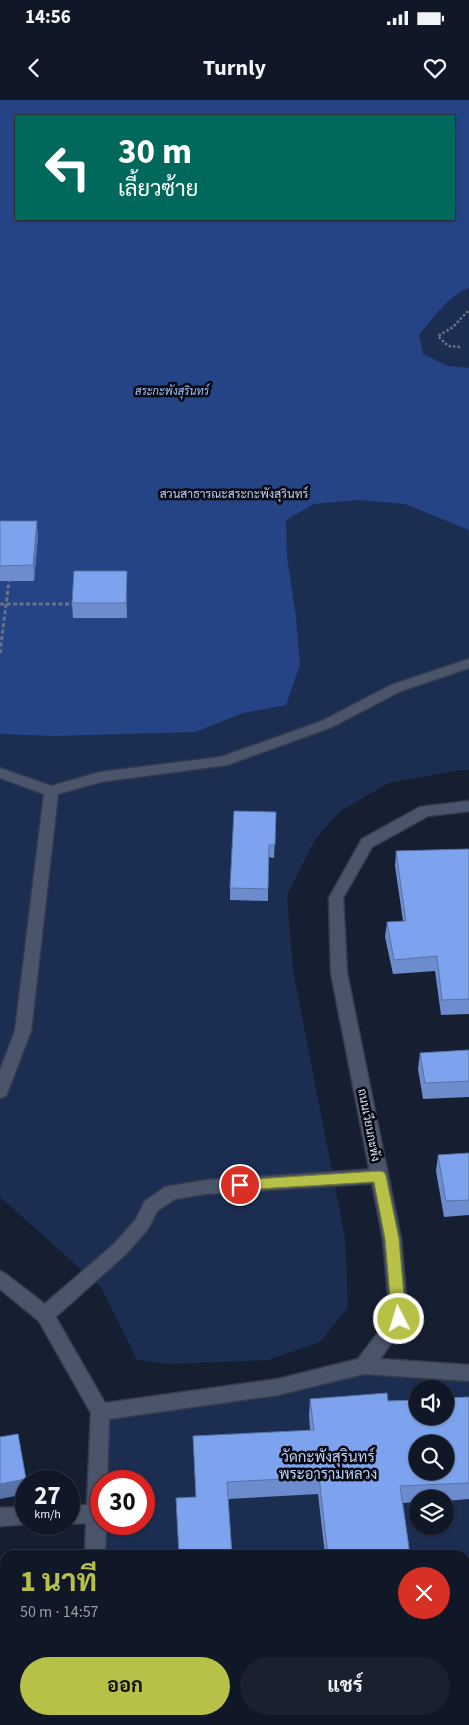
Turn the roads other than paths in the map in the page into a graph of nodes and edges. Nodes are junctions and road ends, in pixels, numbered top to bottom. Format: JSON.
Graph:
{"nodes":[{"id":1,"x":469,"y":663,"type":"edge"},
{"id":2,"x":0,"y":773,"type":"edge"},
{"id":3,"x":51,"y":791,"type":"junction"},
{"id":4,"x":469,"y":806,"type":"edge"},
{"id":5,"x":0,"y":1092,"type":"edge"},
{"id":6,"x":379,"y":1176,"type":"junction"},
{"id":7,"x":0,"y":1279,"type":"edge"},
{"id":8,"x":45,"y":1315,"type":"junction"},
{"id":9,"x":364,"y":1366,"type":"junction"},
{"id":10,"x":469,"y":1373,"type":"edge"},
{"id":11,"x":100,"y":1412,"type":"junction"},
{"id":12,"x":97,"y":1470,"type":"edge"},
{"id":13,"x":15,"y":1516,"type":"edge"},
{"id":14,"x":0,"y":1517,"type":"edge"},
{"id":15,"x":95,"y":1535,"type":"edge"},
{"id":16,"x":95,"y":1550,"type":"edge"}],
"edges":[{"from":1,"to":3,"type":"street"},
{"from":2,"to":3,"type":"street"},
{"from":3,"to":5,"type":"street"},
{"from":4,"to":6,"type":"street","name":"ถนนเวียนกะพัง"},
{"from":6,"to":8,"type":"street"},
{"from":6,"to":9,"type":"street","name":"ถนนเวียนกะพัง"},
{"from":7,"to":8,"type":"street"},
{"from":8,"to":11,"type":"street"},
{"from":9,"to":10,"type":"street"},
{"from":9,"to":11,"type":"street"},
{"from":11,"to":12,"type":"street"},
{"from":13,"to":14,"type":"street"},
{"from":15,"to":16,"type":"street"}]}
